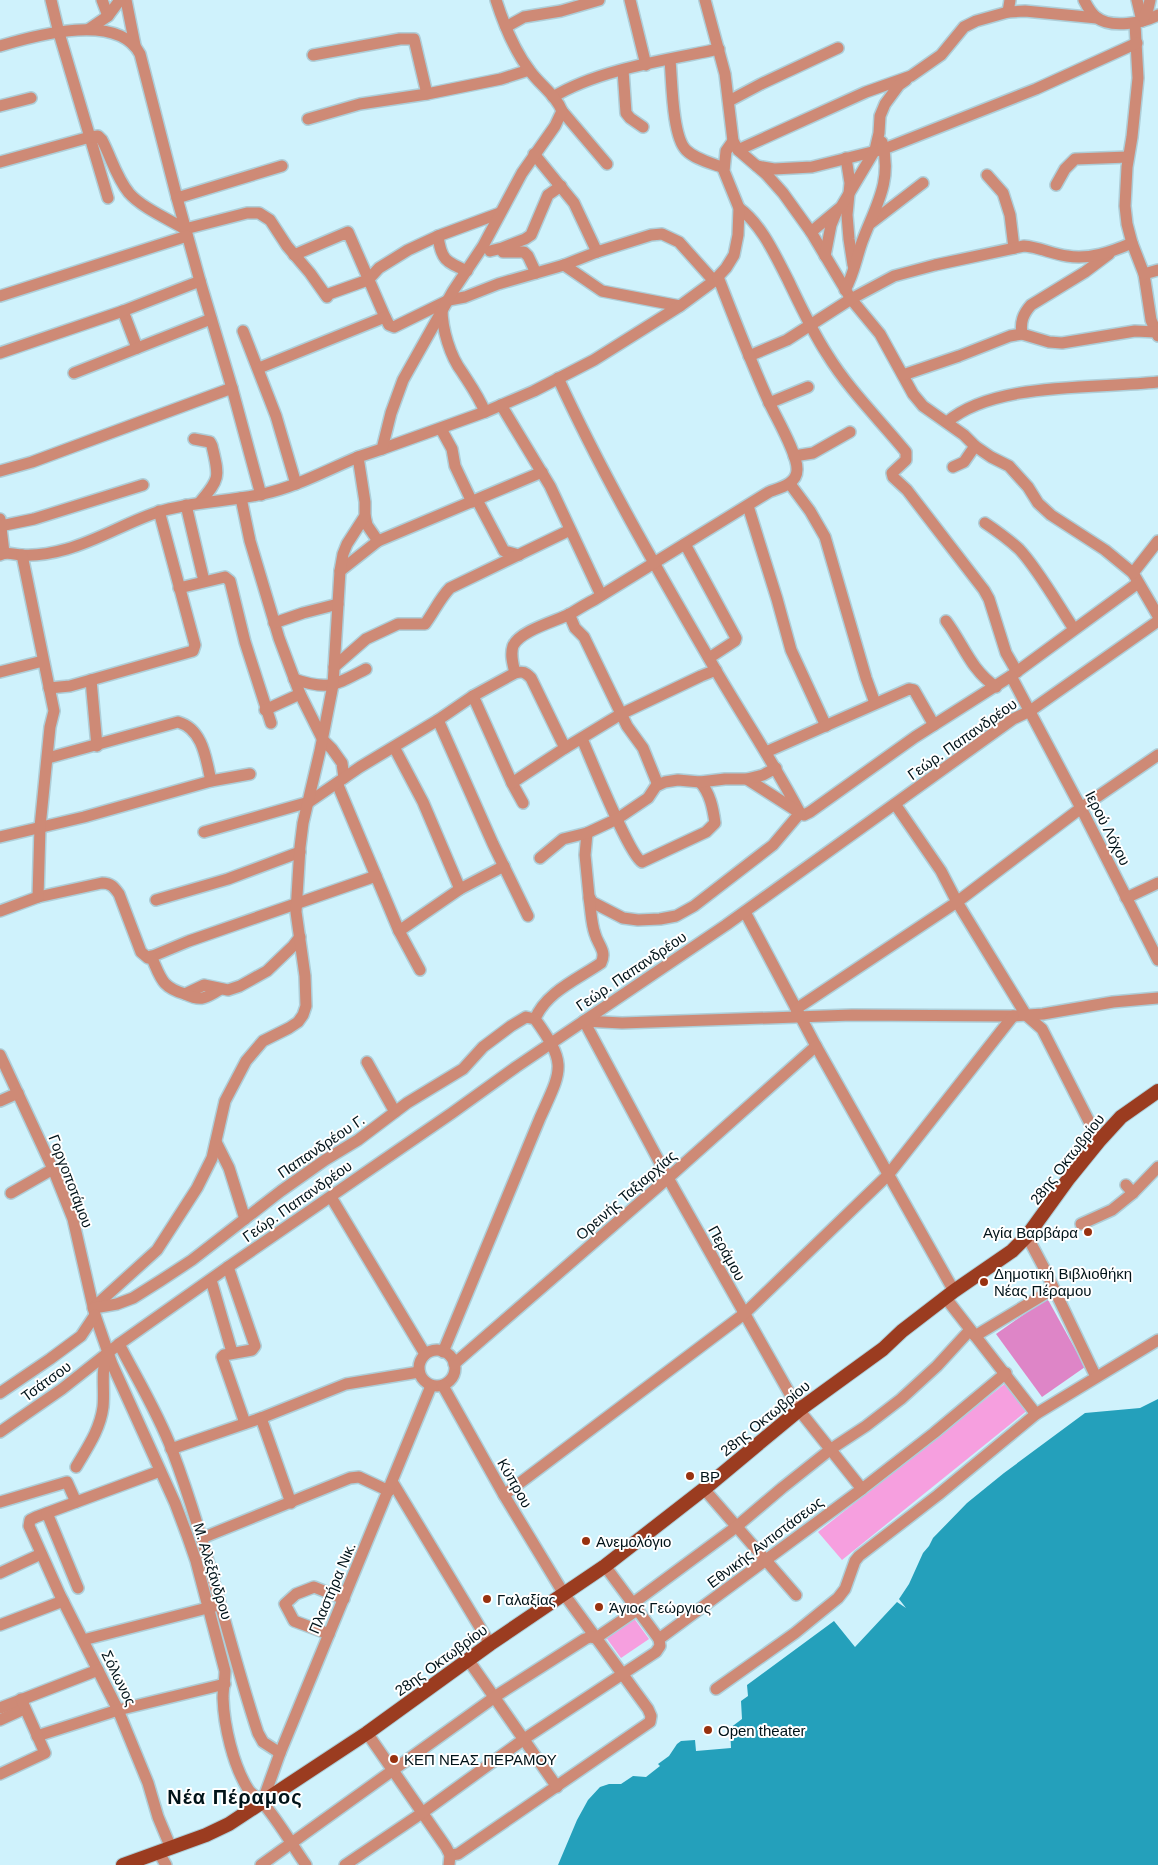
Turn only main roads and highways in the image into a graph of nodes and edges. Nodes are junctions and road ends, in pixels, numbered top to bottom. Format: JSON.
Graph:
{"nodes":[{"id":1,"x":1158,"y":1091,"type":"edge"},
{"id":2,"x":166,"y":1855,"type":"edge"},
{"id":3,"x":123,"y":1865,"type":"edge"}],
"edges":[{"from":1,"to":2,"type":"main road","name":"28ης Οκτωβρίου"},
{"from":2,"to":3,"type":"main road","name":"28ης Οκτωβρίου"}]}
